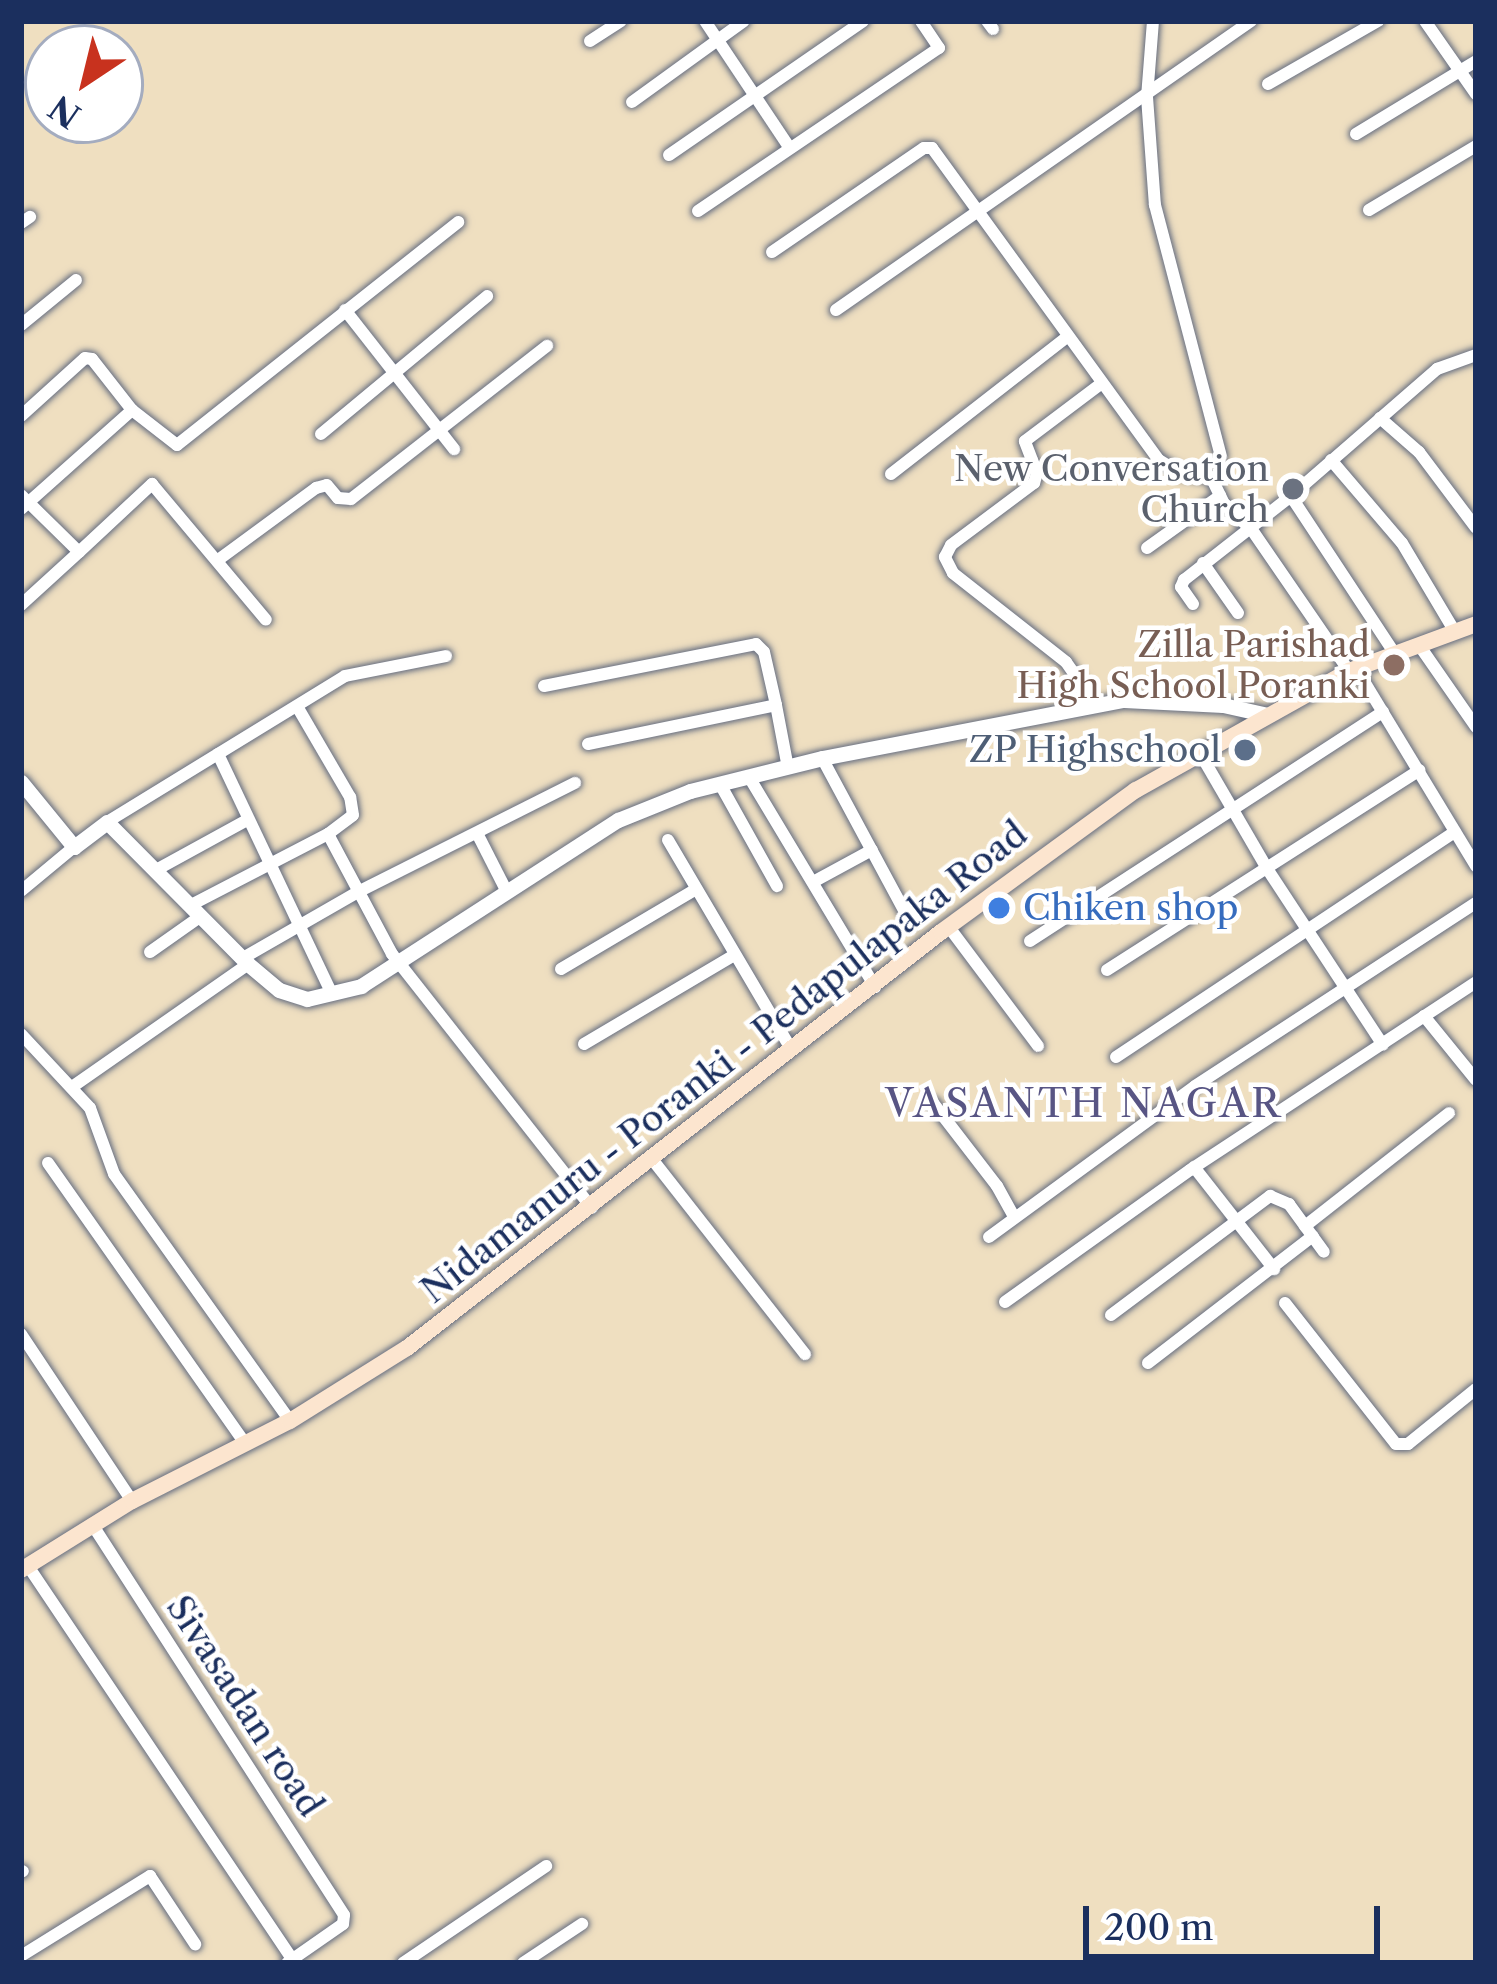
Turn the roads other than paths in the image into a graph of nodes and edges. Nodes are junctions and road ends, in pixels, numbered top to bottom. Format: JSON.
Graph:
{"nodes":[{"id":1,"x":621,"y":21,"type":"edge"},
{"id":2,"x":706,"y":21,"type":"edge"},
{"id":3,"x":744,"y":21,"type":"edge"},
{"id":4,"x":863,"y":21,"type":"edge"},
{"id":5,"x":921,"y":21,"type":"edge"},
{"id":6,"x":1153,"y":21,"type":"edge"},
{"id":7,"x":1251,"y":21,"type":"edge"},
{"id":8,"x":1378,"y":21,"type":"edge"},
{"id":9,"x":1425,"y":21,"type":"edge"},
{"id":10,"x":717,"y":40,"type":"junction"},
{"id":11,"x":590,"y":41,"type":"dead end"},
{"id":12,"x":1476,"y":61,"type":"edge"},
{"id":13,"x":1460,"y":70,"type":"junction"},
{"id":14,"x":1268,"y":84,"type":"dead end"},
{"id":15,"x":1476,"y":94,"type":"edge"},
{"id":16,"x":756,"y":97,"type":"junction"},
{"id":17,"x":1147,"y":98,"type":"junction"},
{"id":18,"x":632,"y":102,"type":"dead end"},
{"id":19,"x":1356,"y":134,"type":"dead end"},
{"id":20,"x":1476,"y":146,"type":"edge"},
{"id":21,"x":789,"y":147,"type":"junction"},
{"id":22,"x":669,"y":155,"type":"dead end"},
{"id":23,"x":1370,"y":210,"type":"dead end"},
{"id":24,"x":698,"y":211,"type":"dead end"},
{"id":25,"x":976,"y":212,"type":"junction"},
{"id":26,"x":458,"y":222,"type":"dead end"},
{"id":27,"x":772,"y":252,"type":"dead end"},
{"id":28,"x":76,"y":280,"type":"dead end"},
{"id":29,"x":488,"y":296,"type":"dead end"},
{"id":30,"x":345,"y":310,"type":"junction"},
{"id":31,"x":836,"y":310,"type":"dead end"},
{"id":32,"x":21,"y":325,"type":"edge"},
{"id":33,"x":1066,"y":338,"type":"junction"},
{"id":34,"x":547,"y":346,"type":"dead end"},
{"id":35,"x":1476,"y":355,"type":"edge"},
{"id":36,"x":396,"y":372,"type":"junction"},
{"id":37,"x":1102,"y":383,"type":"junction"},
{"id":38,"x":132,"y":410,"type":"junction"},
{"id":39,"x":21,"y":416,"type":"edge"},
{"id":40,"x":1379,"y":418,"type":"junction"},
{"id":41,"x":438,"y":428,"type":"junction"},
{"id":42,"x":321,"y":434,"type":"dead end"},
{"id":43,"x":454,"y":449,"type":"dead end"},
{"id":44,"x":1221,"y":458,"type":"dead end"},
{"id":45,"x":1330,"y":460,"type":"junction"},
{"id":46,"x":890,"y":474,"type":"dead end"},
{"id":47,"x":1220,"y":496,"type":"junction"},
{"id":48,"x":1291,"y":496,"type":"junction"},
{"id":49,"x":23,"y":502,"type":"edge"},
{"id":50,"x":1247,"y":527,"type":"junction"},
{"id":51,"x":1476,"y":528,"type":"edge"},
{"id":52,"x":1147,"y":548,"type":"dead end"},
{"id":53,"x":79,"y":552,"type":"junction"},
{"id":54,"x":218,"y":560,"type":"junction"},
{"id":55,"x":1203,"y":563,"type":"junction"},
{"id":56,"x":1193,"y":604,"type":"dead end"},
{"id":57,"x":21,"y":605,"type":"edge"},
{"id":58,"x":1238,"y":613,"type":"dead end"},
{"id":59,"x":266,"y":620,"type":"dead end"},
{"id":60,"x":1476,"y":625,"type":"edge"},
{"id":61,"x":1455,"y":632,"type":"junction"},
{"id":62,"x":1419,"y":645,"type":"junction"},
{"id":63,"x":1395,"y":654,"type":"junction"},
{"id":64,"x":446,"y":656,"type":"dead end"},
{"id":65,"x":1353,"y":670,"type":"junction"},
{"id":66,"x":544,"y":686,"type":"dead end"},
{"id":67,"x":776,"y":705,"type":"junction"},
{"id":68,"x":1086,"y":706,"type":"junction"},
{"id":69,"x":298,"y":708,"type":"junction"},
{"id":70,"x":1383,"y":712,"type":"junction"},
{"id":71,"x":1268,"y":715,"type":"junction"},
{"id":72,"x":1476,"y":727,"type":"edge"},
{"id":73,"x":588,"y":744,"type":"dead end"},
{"id":74,"x":218,"y":754,"type":"junction"},
{"id":75,"x":1201,"y":755,"type":"junction"},
{"id":76,"x":822,"y":758,"type":"junction"},
{"id":77,"x":788,"y":768,"type":"junction"},
{"id":78,"x":1420,"y":770,"type":"junction"},
{"id":79,"x":749,"y":777,"type":"junction"},
{"id":80,"x":21,"y":782,"type":"edge"},
{"id":81,"x":575,"y":784,"type":"dead end"},
{"id":82,"x":720,"y":784,"type":"junction"},
{"id":83,"x":1234,"y":808,"type":"junction"},
{"id":84,"x":247,"y":820,"type":"junction"},
{"id":85,"x":107,"y":822,"type":"junction"},
{"id":86,"x":1455,"y":832,"type":"junction"},
{"id":87,"x":328,"y":834,"type":"junction"},
{"id":88,"x":478,"y":835,"type":"junction"},
{"id":89,"x":668,"y":840,"type":"dead end"},
{"id":90,"x":74,"y":847,"type":"junction"},
{"id":91,"x":872,"y":850,"type":"junction"},
{"id":92,"x":267,"y":864,"type":"junction"},
{"id":93,"x":1476,"y":866,"type":"edge"},
{"id":94,"x":156,"y":870,"type":"junction"},
{"id":95,"x":1268,"y":870,"type":"junction"},
{"id":96,"x":813,"y":882,"type":"junction"},
{"id":97,"x":777,"y":886,"type":"dead end"},
{"id":98,"x":505,"y":888,"type":"junction"},
{"id":99,"x":21,"y":891,"type":"edge"},
{"id":100,"x":693,"y":891,"type":"junction"},
{"id":101,"x":358,"y":892,"type":"junction"},
{"id":102,"x":1476,"y":903,"type":"edge"},
{"id":103,"x":196,"y":911,"type":"junction"},
{"id":104,"x":911,"y":923,"type":"dead end"},
{"id":105,"x":300,"y":926,"type":"junction"},
{"id":106,"x":948,"y":926,"type":"junction"},
{"id":107,"x":1310,"y":929,"type":"junction"},
{"id":108,"x":1030,"y":941,"type":"dead end"},
{"id":109,"x":150,"y":952,"type":"dead end"},
{"id":110,"x":733,"y":956,"type":"junction"},
{"id":111,"x":246,"y":961,"type":"junction"},
{"id":112,"x":399,"y":962,"type":"junction"},
{"id":113,"x":561,"y":969,"type":"dead end"},
{"id":114,"x":1107,"y":970,"type":"dead end"},
{"id":115,"x":1476,"y":982,"type":"edge"},
{"id":116,"x":1346,"y":986,"type":"junction"},
{"id":117,"x":875,"y":987,"type":"junction"},
{"id":118,"x":332,"y":994,"type":"junction"},
{"id":119,"x":1424,"y":1016,"type":"junction"},
{"id":120,"x":21,"y":1034,"type":"edge"},
{"id":121,"x":584,"y":1044,"type":"dead end"},
{"id":122,"x":1383,"y":1045,"type":"junction"},
{"id":123,"x":1038,"y":1046,"type":"dead end"},
{"id":124,"x":791,"y":1049,"type":"junction"},
{"id":125,"x":1117,"y":1057,"type":"dead end"},
{"id":126,"x":1476,"y":1080,"type":"edge"},
{"id":127,"x":72,"y":1087,"type":"junction"},
{"id":128,"x":933,"y":1103,"type":"dead end"},
{"id":129,"x":1449,"y":1112,"type":"dead end"},
{"id":130,"x":652,"y":1159,"type":"junction"},
{"id":131,"x":48,"y":1162,"type":"dead end"},
{"id":132,"x":1194,"y":1167,"type":"junction"},
{"id":133,"x":592,"y":1208,"type":"junction"},
{"id":134,"x":1015,"y":1217,"type":"junction"},
{"id":135,"x":1238,"y":1220,"type":"junction"},
{"id":136,"x":1309,"y":1231,"type":"junction"},
{"id":137,"x":988,"y":1237,"type":"dead end"},
{"id":138,"x":1324,"y":1252,"type":"dead end"},
{"id":139,"x":1274,"y":1268,"type":"junction"},
{"id":140,"x":1005,"y":1303,"type":"dead end"},
{"id":141,"x":1285,"y":1303,"type":"dead end"},
{"id":142,"x":1111,"y":1316,"type":"dead end"},
{"id":143,"x":21,"y":1334,"type":"edge"},
{"id":144,"x":805,"y":1354,"type":"dead end"},
{"id":145,"x":1148,"y":1364,"type":"dead end"},
{"id":146,"x":1476,"y":1389,"type":"edge"},
{"id":147,"x":290,"y":1421,"type":"junction"},
{"id":148,"x":245,"y":1443,"type":"junction"},
{"id":149,"x":132,"y":1501,"type":"junction"},
{"id":150,"x":92,"y":1525,"type":"junction"},
{"id":151,"x":24,"y":1568,"type":"edge"},
{"id":152,"x":546,"y":1866,"type":"dead end"},
{"id":153,"x":582,"y":1924,"type":"dead end"},
{"id":154,"x":195,"y":1944,"type":"dead end"},
{"id":155,"x":21,"y":1956,"type":"edge"},
{"id":156,"x":291,"y":1962,"type":"edge"},
{"id":157,"x":403,"y":1963,"type":"edge"},
{"id":158,"x":523,"y":1963,"type":"edge"}],
"edges":[{"from":1,"to":11,"type":"street"},
{"from":2,"to":10,"type":"street"},
{"from":3,"to":10,"type":"street"},
{"from":4,"to":16,"type":"street"},
{"from":5,"to":21,"type":"street"},
{"from":6,"to":17,"type":"street"},
{"from":7,"to":17,"type":"street"},
{"from":8,"to":14,"type":"street"},
{"from":9,"to":13,"type":"street"},
{"from":10,"to":16,"type":"street"},
{"from":10,"to":18,"type":"street"},
{"from":12,"to":13,"type":"street"},
{"from":13,"to":15,"type":"street"},
{"from":13,"to":19,"type":"street"},
{"from":16,"to":21,"type":"street"},
{"from":16,"to":22,"type":"street"},
{"from":17,"to":25,"type":"street"},
{"from":17,"to":44,"type":"street"},
{"from":20,"to":23,"type":"street"},
{"from":21,"to":24,"type":"street"},
{"from":25,"to":27,"type":"street"},
{"from":25,"to":31,"type":"street"},
{"from":25,"to":33,"type":"street"},
{"from":26,"to":30,"type":"street"},
{"from":28,"to":32,"type":"street"},
{"from":29,"to":36,"type":"street"},
{"from":30,"to":36,"type":"street"},
{"from":30,"to":38,"type":"street"},
{"from":33,"to":37,"type":"street"},
{"from":33,"to":46,"type":"street"},
{"from":34,"to":41,"type":"street"},
{"from":35,"to":40,"type":"street"},
{"from":36,"to":41,"type":"street"},
{"from":36,"to":42,"type":"street"},
{"from":37,"to":47,"type":"street"},
{"from":37,"to":68,"type":"street"},
{"from":38,"to":39,"type":"street"},
{"from":38,"to":49,"type":"street"},
{"from":40,"to":45,"type":"street"},
{"from":40,"to":51,"type":"street"},
{"from":41,"to":43,"type":"street"},
{"from":41,"to":54,"type":"street"},
{"from":45,"to":48,"type":"street"},
{"from":45,"to":61,"type":"street"},
{"from":47,"to":50,"type":"street"},
{"from":47,"to":52,"type":"street"},
{"from":48,"to":50,"type":"street"},
{"from":48,"to":63,"type":"street"},
{"from":49,"to":53,"type":"street"},
{"from":50,"to":55,"type":"street"},
{"from":50,"to":65,"type":"street"},
{"from":53,"to":54,"type":"street"},
{"from":53,"to":57,"type":"street"},
{"from":54,"to":59,"type":"street"},
{"from":55,"to":56,"type":"street"},
{"from":55,"to":58,"type":"street"},
{"from":60,"to":61,"type":"main road","name":"Nidamanuru - Poranki - Pedapulapaka Road"},
{"from":61,"to":62,"type":"main road","name":"Nidamanuru - Poranki - Pedapulapaka Road"},
{"from":62,"to":63,"type":"main road","name":"Nidamanuru - Poranki - Pedapulapaka Road"},
{"from":62,"to":72,"type":"street"},
{"from":63,"to":65,"type":"main road","name":"Nidamanuru - Poranki - Pedapulapaka Road"},
{"from":64,"to":69,"type":"street"},
{"from":65,"to":70,"type":"street"},
{"from":65,"to":71,"type":"main road","name":"Nidamanuru - Poranki - Pedapulapaka Road"},
{"from":66,"to":67,"type":"street"},
{"from":67,"to":73,"type":"street"},
{"from":67,"to":77,"type":"street"},
{"from":68,"to":71,"type":"street"},
{"from":68,"to":76,"type":"street"},
{"from":69,"to":74,"type":"street"},
{"from":69,"to":87,"type":"street"},
{"from":70,"to":78,"type":"street"},
{"from":70,"to":83,"type":"street"},
{"from":71,"to":75,"type":"main road","name":"Nidamanuru - Poranki - Pedapulapaka Road"},
{"from":74,"to":84,"type":"street"},
{"from":74,"to":85,"type":"street"},
{"from":75,"to":83,"type":"street"},
{"from":75,"to":106,"type":"main road","name":"Nidamanuru - Poranki - Pedapulapaka Road"},
{"from":76,"to":77,"type":"street"},
{"from":76,"to":91,"type":"street"},
{"from":77,"to":79,"type":"street"},
{"from":78,"to":86,"type":"street"},
{"from":78,"to":95,"type":"street"},
{"from":79,"to":82,"type":"street"},
{"from":79,"to":96,"type":"street"},
{"from":80,"to":90,"type":"street"},
{"from":81,"to":88,"type":"street"},
{"from":82,"to":97,"type":"street"},
{"from":82,"to":98,"type":"street"},
{"from":83,"to":95,"type":"street"},
{"from":83,"to":108,"type":"street"},
{"from":84,"to":92,"type":"street"},
{"from":84,"to":94,"type":"street"},
{"from":85,"to":90,"type":"street"},
{"from":85,"to":94,"type":"street"},
{"from":86,"to":93,"type":"street"},
{"from":86,"to":107,"type":"street"},
{"from":87,"to":92,"type":"street"},
{"from":87,"to":101,"type":"street"},
{"from":88,"to":98,"type":"street"},
{"from":88,"to":101,"type":"street"},
{"from":89,"to":100,"type":"street"},
{"from":90,"to":99,"type":"street"},
{"from":91,"to":96,"type":"street"},
{"from":91,"to":104,"type":"street"},
{"from":92,"to":103,"type":"street"},
{"from":92,"to":105,"type":"street"},
{"from":94,"to":103,"type":"street"},
{"from":95,"to":107,"type":"street"},
{"from":95,"to":114,"type":"street"},
{"from":96,"to":117,"type":"street"},
{"from":98,"to":112,"type":"street"},
{"from":100,"to":110,"type":"street"},
{"from":100,"to":113,"type":"street"},
{"from":101,"to":105,"type":"street"},
{"from":101,"to":112,"type":"street"},
{"from":102,"to":116,"type":"street"},
{"from":103,"to":109,"type":"street"},
{"from":103,"to":111,"type":"street"},
{"from":105,"to":111,"type":"street"},
{"from":105,"to":118,"type":"street"},
{"from":106,"to":117,"type":"main road","name":"Nidamanuru - Poranki - Pedapulapaka Road"},
{"from":106,"to":123,"type":"street"},
{"from":107,"to":116,"type":"street"},
{"from":107,"to":125,"type":"street"},
{"from":110,"to":121,"type":"street"},
{"from":110,"to":124,"type":"street"},
{"from":111,"to":118,"type":"street"},
{"from":111,"to":127,"type":"street"},
{"from":112,"to":118,"type":"street"},
{"from":112,"to":133,"type":"street"},
{"from":115,"to":119,"type":"street"},
{"from":116,"to":122,"type":"street"},
{"from":116,"to":134,"type":"street"},
{"from":117,"to":124,"type":"main road","name":"Nidamanuru - Poranki - Pedapulapaka Road"},
{"from":119,"to":122,"type":"street"},
{"from":119,"to":126,"type":"street"},
{"from":120,"to":127,"type":"street"},
{"from":122,"to":132,"type":"street"},
{"from":124,"to":130,"type":"main road","name":"Nidamanuru - Poranki - Pedapulapaka Road"},
{"from":127,"to":147,"type":"street"},
{"from":128,"to":134,"type":"street"},
{"from":129,"to":136,"type":"street"},
{"from":130,"to":133,"type":"main road","name":"Nidamanuru - Poranki - Pedapulapaka Road"},
{"from":130,"to":144,"type":"street"},
{"from":131,"to":148,"type":"street"},
{"from":132,"to":135,"type":"street"},
{"from":132,"to":140,"type":"street"},
{"from":133,"to":147,"type":"main road","name":"Nidamanuru - Poranki - Pedapulapaka Road"},
{"from":134,"to":137,"type":"street"},
{"from":135,"to":136,"type":"street"},
{"from":135,"to":139,"type":"street"},
{"from":135,"to":142,"type":"street"},
{"from":136,"to":138,"type":"street"},
{"from":136,"to":139,"type":"street"},
{"from":139,"to":145,"type":"street"},
{"from":141,"to":146,"type":"street"},
{"from":143,"to":149,"type":"street"},
{"from":147,"to":148,"type":"main road","name":"Nidamanuru - Poranki - Pedapulapaka Road"},
{"from":148,"to":149,"type":"main road","name":"Nidamanuru - Poranki - Pedapulapaka Road"},
{"from":149,"to":150,"type":"main road","name":"Nidamanuru - Poranki - Pedapulapaka Road"},
{"from":150,"to":151,"type":"main road","name":"Nidamanuru - Poranki - Pedapulapaka Road"},
{"from":150,"to":156,"type":"street","name":"Sivasadan road"},
{"from":151,"to":156,"type":"street"},
{"from":152,"to":157,"type":"street"},
{"from":153,"to":158,"type":"street"},
{"from":154,"to":155,"type":"street"}]}
